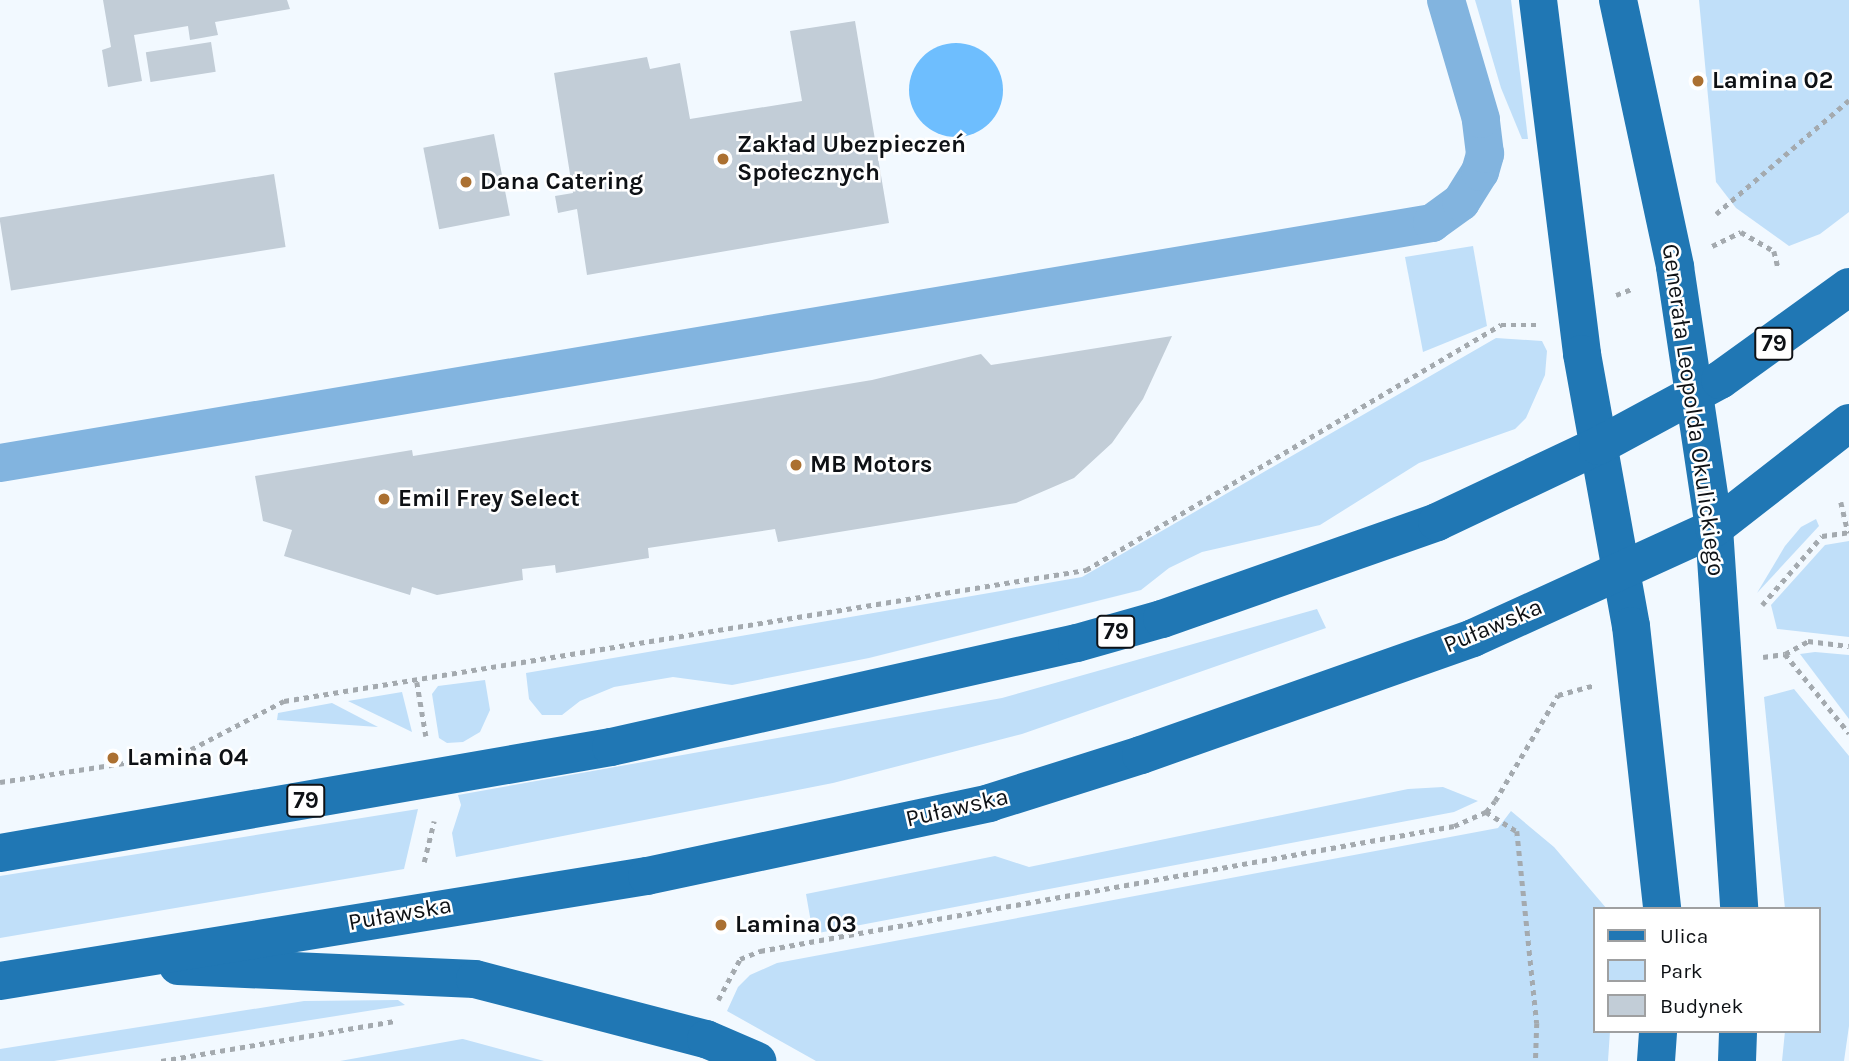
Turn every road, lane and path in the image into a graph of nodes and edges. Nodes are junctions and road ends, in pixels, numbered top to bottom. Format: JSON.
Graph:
{"nodes":[{"id":1,"x":1446,"y":0,"type":"edge"},
{"id":2,"x":1538,"y":0,"type":"edge"},
{"id":3,"x":1618,"y":0,"type":"edge"},
{"id":4,"x":1849,"y":100,"type":"edge"},
{"id":5,"x":1716,"y":215,"type":"dead end"},
{"id":6,"x":1710,"y":247,"type":"dead end"},
{"id":7,"x":1778,"y":267,"type":"dead end"},
{"id":8,"x":1644,"y":284,"type":"dead end"},
{"id":9,"x":1849,"y":287,"type":"edge"},
{"id":10,"x":1612,"y":297,"type":"dead end"},
{"id":11,"x":1542,"y":324,"type":"dead end"},
{"id":12,"x":1695,"y":396,"type":"junction"},
{"id":13,"x":1841,"y":435,"type":"edge"},
{"id":14,"x":1598,"y":446,"type":"junction"},
{"id":15,"x":0,"y":463,"type":"edge"},
{"id":16,"x":1841,"y":502,"type":"dead end"},
{"id":17,"x":1714,"y":528,"type":"junction"},
{"id":18,"x":1848,"y":533,"type":"edge"},
{"id":19,"x":1621,"y":568,"type":"junction"},
{"id":20,"x":1759,"y":618,"type":"dead end"},
{"id":21,"x":1849,"y":646,"type":"edge"},
{"id":22,"x":1760,"y":648,"type":"dead end"},
{"id":23,"x":1761,"y":658,"type":"dead end"},
{"id":24,"x":417,"y":682,"type":"junction"},
{"id":25,"x":1601,"y":684,"type":"dead end"},
{"id":26,"x":1849,"y":733,"type":"edge"},
{"id":27,"x":428,"y":749,"type":"dead end"},
{"id":28,"x":0,"y":782,"type":"edge"},
{"id":29,"x":1486,"y":812,"type":"junction"},
{"id":30,"x":435,"y":815,"type":"dead end"},
{"id":31,"x":0,"y":853,"type":"edge"},
{"id":32,"x":424,"y":862,"type":"dead end"},
{"id":33,"x":1662,"y":907,"type":"edge"},
{"id":34,"x":1739,"y":907,"type":"edge"},
{"id":35,"x":740,"y":959,"type":"dead end"},
{"id":36,"x":117,"y":962,"type":"junction"},
{"id":37,"x":0,"y":981,"type":"edge"},
{"id":38,"x":403,"y":1019,"type":"dead end"},
{"id":39,"x":1658,"y":1033,"type":"edge"},
{"id":40,"x":1738,"y":1033,"type":"edge"},
{"id":41,"x":161,"y":1061,"type":"edge"},
{"id":42,"x":757,"y":1061,"type":"edge"},
{"id":43,"x":1536,"y":1061,"type":"edge"},
{"id":44,"x":1656,"y":1061,"type":"edge"},
{"id":45,"x":1737,"y":1061,"type":"edge"}],
"edges":[{"from":1,"to":15,"type":"lane"},
{"from":2,"to":14,"type":"main road"},
{"from":3,"to":12,"type":"main road","name":"Generała Leopolda Okulickiego"},
{"from":4,"to":5,"type":"path"},
{"from":6,"to":7,"type":"path"},
{"from":8,"to":10,"type":"path"},
{"from":9,"to":12,"type":"main road","number":"79"},
{"from":11,"to":24,"type":"path"},
{"from":12,"to":14,"type":"main road","number":"79"},
{"from":12,"to":17,"type":"main road","name":"Generała Leopolda Okulickiego"},
{"from":13,"to":17,"type":"main road","name":"Puławska"},
{"from":14,"to":19,"type":"main road"},
{"from":14,"to":31,"type":"main road","number":"79"},
{"from":16,"to":18,"type":"path"},
{"from":17,"to":19,"type":"main road","name":"Puławska"},
{"from":17,"to":34,"type":"main road","name":"Generała Leopolda Okulickiego"},
{"from":18,"to":20,"type":"path"},
{"from":19,"to":33,"type":"main road"},
{"from":19,"to":36,"type":"main road","name":"Puławska"},
{"from":21,"to":26,"type":"path"},
{"from":22,"to":23,"type":"path"},
{"from":24,"to":27,"type":"path"},
{"from":24,"to":28,"type":"path"},
{"from":25,"to":29,"type":"path"},
{"from":29,"to":35,"type":"path"},
{"from":29,"to":43,"type":"path"},
{"from":30,"to":32,"type":"path"},
{"from":36,"to":37,"type":"main road","name":"Puławska"},
{"from":36,"to":42,"type":"main road"},
{"from":38,"to":41,"type":"path"},
{"from":39,"to":44,"type":"main road"},
{"from":40,"to":45,"type":"main road"}]}
